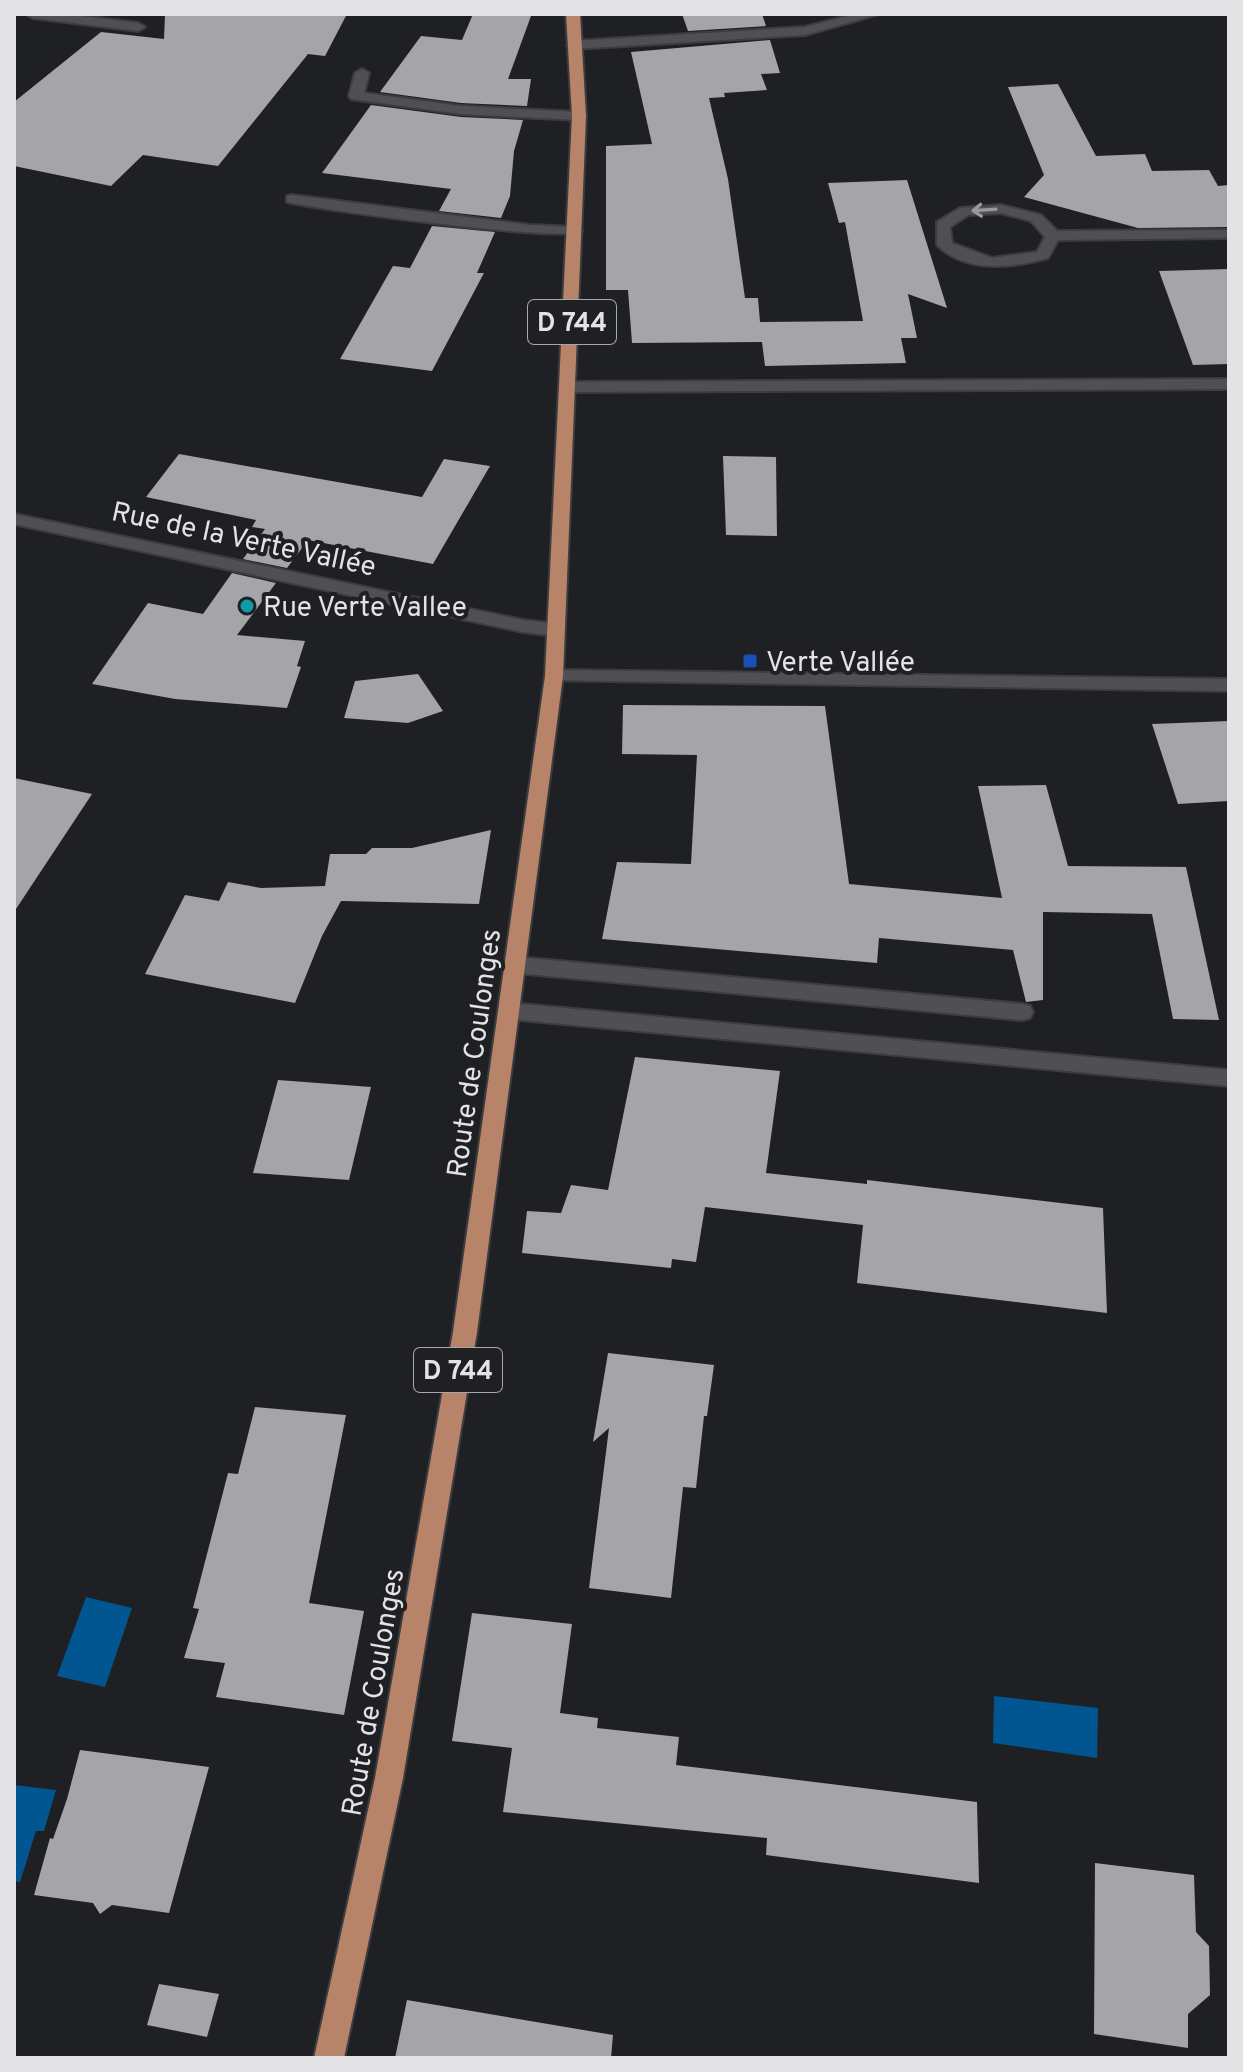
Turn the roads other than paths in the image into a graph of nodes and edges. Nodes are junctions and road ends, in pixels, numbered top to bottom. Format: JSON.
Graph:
{"nodes":[{"id":1,"x":33,"y":14,"type":"edge"},
{"id":2,"x":573,"y":14,"type":"edge"},
{"id":3,"x":872,"y":14,"type":"edge"},
{"id":4,"x":138,"y":27,"type":"dead end"},
{"id":5,"x":574,"y":45,"type":"junction"},
{"id":6,"x":362,"y":73,"type":"dead end"},
{"id":7,"x":579,"y":116,"type":"junction"},
{"id":8,"x":292,"y":199,"type":"dead end"},
{"id":9,"x":575,"y":231,"type":"junction"},
{"id":10,"x":1229,"y":234,"type":"edge"},
{"id":11,"x":1053,"y":236,"type":"junction"},
{"id":12,"x":1229,"y":384,"type":"edge"},
{"id":13,"x":569,"y":387,"type":"junction"},
{"id":14,"x":14,"y":519,"type":"edge"},
{"id":15,"x":556,"y":630,"type":"junction"},
{"id":16,"x":554,"y":676,"type":"junction"},
{"id":17,"x":1229,"y":685,"type":"edge"},
{"id":18,"x":516,"y":965,"type":"junction"},
{"id":19,"x":510,"y":1011,"type":"junction"},
{"id":20,"x":1022,"y":1012,"type":"dead end"},
{"id":21,"x":1229,"y":1078,"type":"edge"},
{"id":22,"x":329,"y":2058,"type":"edge"}],
"edges":[{"from":1,"to":4,"type":"street"},
{"from":2,"to":5,"type":"main road","name":"Route de Coulonges","number":"D 744"},
{"from":3,"to":5,"type":"street"},
{"from":5,"to":7,"type":"main road","name":"Route de Coulonges","number":"D 744"},
{"from":6,"to":7,"type":"street"},
{"from":7,"to":9,"type":"main road","name":"Route de Coulonges","number":"D 744"},
{"from":8,"to":9,"type":"street"},
{"from":9,"to":13,"type":"main road","name":"Route de Coulonges","number":"D 744"},
{"from":10,"to":11,"type":"street"},
{"from":11,"to":11,"type":"street","one_way":true},
{"from":12,"to":13,"type":"street"},
{"from":13,"to":15,"type":"main road","name":"Route de Coulonges","number":"D 744"},
{"from":14,"to":15,"type":"street","name":"Rue de la Verte Vallée"},
{"from":15,"to":16,"type":"main road","name":"Route de Coulonges","number":"D 744"},
{"from":16,"to":17,"type":"street"},
{"from":16,"to":18,"type":"main road","name":"Route de Coulonges","number":"D 744"},
{"from":18,"to":19,"type":"main road","name":"Route de Coulonges","number":"D 744"},
{"from":18,"to":20,"type":"street"},
{"from":19,"to":21,"type":"street"},
{"from":19,"to":22,"type":"main road","name":"Route de Coulonges","number":"D 744"}]}
